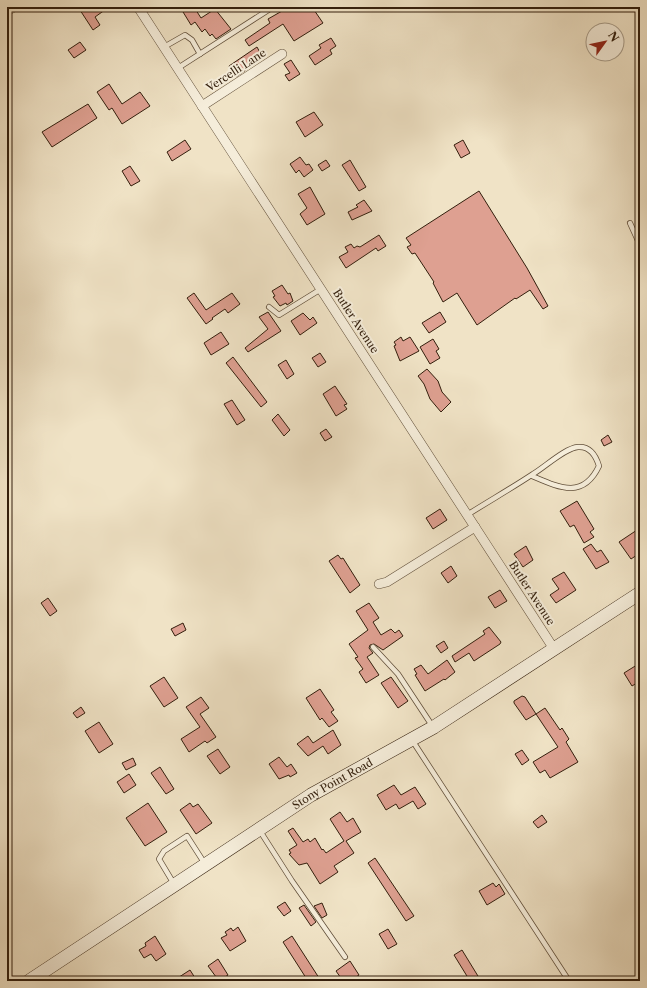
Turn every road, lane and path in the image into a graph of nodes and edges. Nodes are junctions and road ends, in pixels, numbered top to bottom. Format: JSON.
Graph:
{"nodes":[{"id":1,"x":14,"y":7,"type":"edge"},
{"id":2,"x":138,"y":7,"type":"edge"},
{"id":3,"x":273,"y":7,"type":"edge"},
{"id":4,"x":7,"y":11,"type":"edge"},
{"id":5,"x":164,"y":47,"type":"junction"},
{"id":6,"x":200,"y":54,"type":"junction"},
{"id":7,"x":282,"y":54,"type":"dead end"},
{"id":8,"x":178,"y":68,"type":"junction"},
{"id":9,"x":202,"y":106,"type":"junction"},
{"id":10,"x":630,"y":223,"type":"dead end"},
{"id":11,"x":640,"y":245,"type":"edge"},
{"id":12,"x":321,"y":289,"type":"junction"},
{"id":13,"x":269,"y":307,"type":"dead end"},
{"id":14,"x":532,"y":476,"type":"junction"},
{"id":15,"x":467,"y":514,"type":"junction"},
{"id":16,"x":475,"y":527,"type":"junction"},
{"id":17,"x":379,"y":584,"type":"dead end"},
{"id":18,"x":640,"y":593,"type":"edge"},
{"id":19,"x":373,"y":647,"type":"dead end"},
{"id":20,"x":554,"y":649,"type":"junction"},
{"id":21,"x":434,"y":727,"type":"junction"},
{"id":22,"x":412,"y":740,"type":"junction"},
{"id":23,"x":259,"y":829,"type":"junction"},
{"id":24,"x":206,"y":865,"type":"junction"},
{"id":25,"x":175,"y":885,"type":"junction"},
{"id":26,"x":345,"y":957,"type":"dead end"},
{"id":27,"x":29,"y":981,"type":"edge"},
{"id":28,"x":568,"y":981,"type":"edge"}],
"edges":[{"from":1,"to":4,"type":"street"},
{"from":2,"to":5,"type":"street","name":"Butler Avenue"},
{"from":3,"to":6,"type":"lane"},
{"from":5,"to":6,"type":"lane"},
{"from":5,"to":8,"type":"street","name":"Butler Avenue"},
{"from":6,"to":8,"type":"lane"},
{"from":7,"to":9,"type":"street","name":"Vercelli Lane"},
{"from":8,"to":9,"type":"street","name":"Butler Avenue"},
{"from":9,"to":12,"type":"street","name":"Butler Avenue"},
{"from":10,"to":11,"type":"lane"},
{"from":12,"to":13,"type":"lane"},
{"from":12,"to":15,"type":"street","name":"Butler Avenue"},
{"from":14,"to":14,"type":"lane"},
{"from":14,"to":15,"type":"lane"},
{"from":15,"to":16,"type":"street","name":"Butler Avenue"},
{"from":16,"to":17,"type":"street"},
{"from":16,"to":20,"type":"street","name":"Butler Avenue"},
{"from":18,"to":20,"type":"main road","name":"Stony Point Road"},
{"from":19,"to":21,"type":"lane"},
{"from":20,"to":21,"type":"main road","name":"Stony Point Road"},
{"from":21,"to":22,"type":"main road","name":"Stony Point Road"},
{"from":22,"to":23,"type":"main road","name":"Stony Point Road"},
{"from":22,"to":28,"type":"lane"},
{"from":23,"to":24,"type":"main road","name":"Stony Point Road"},
{"from":23,"to":26,"type":"lane"},
{"from":24,"to":25,"type":"main road","name":"Stony Point Road"},
{"from":24,"to":25,"type":"lane"},
{"from":25,"to":27,"type":"main road","name":"Stony Point Road"}]}
